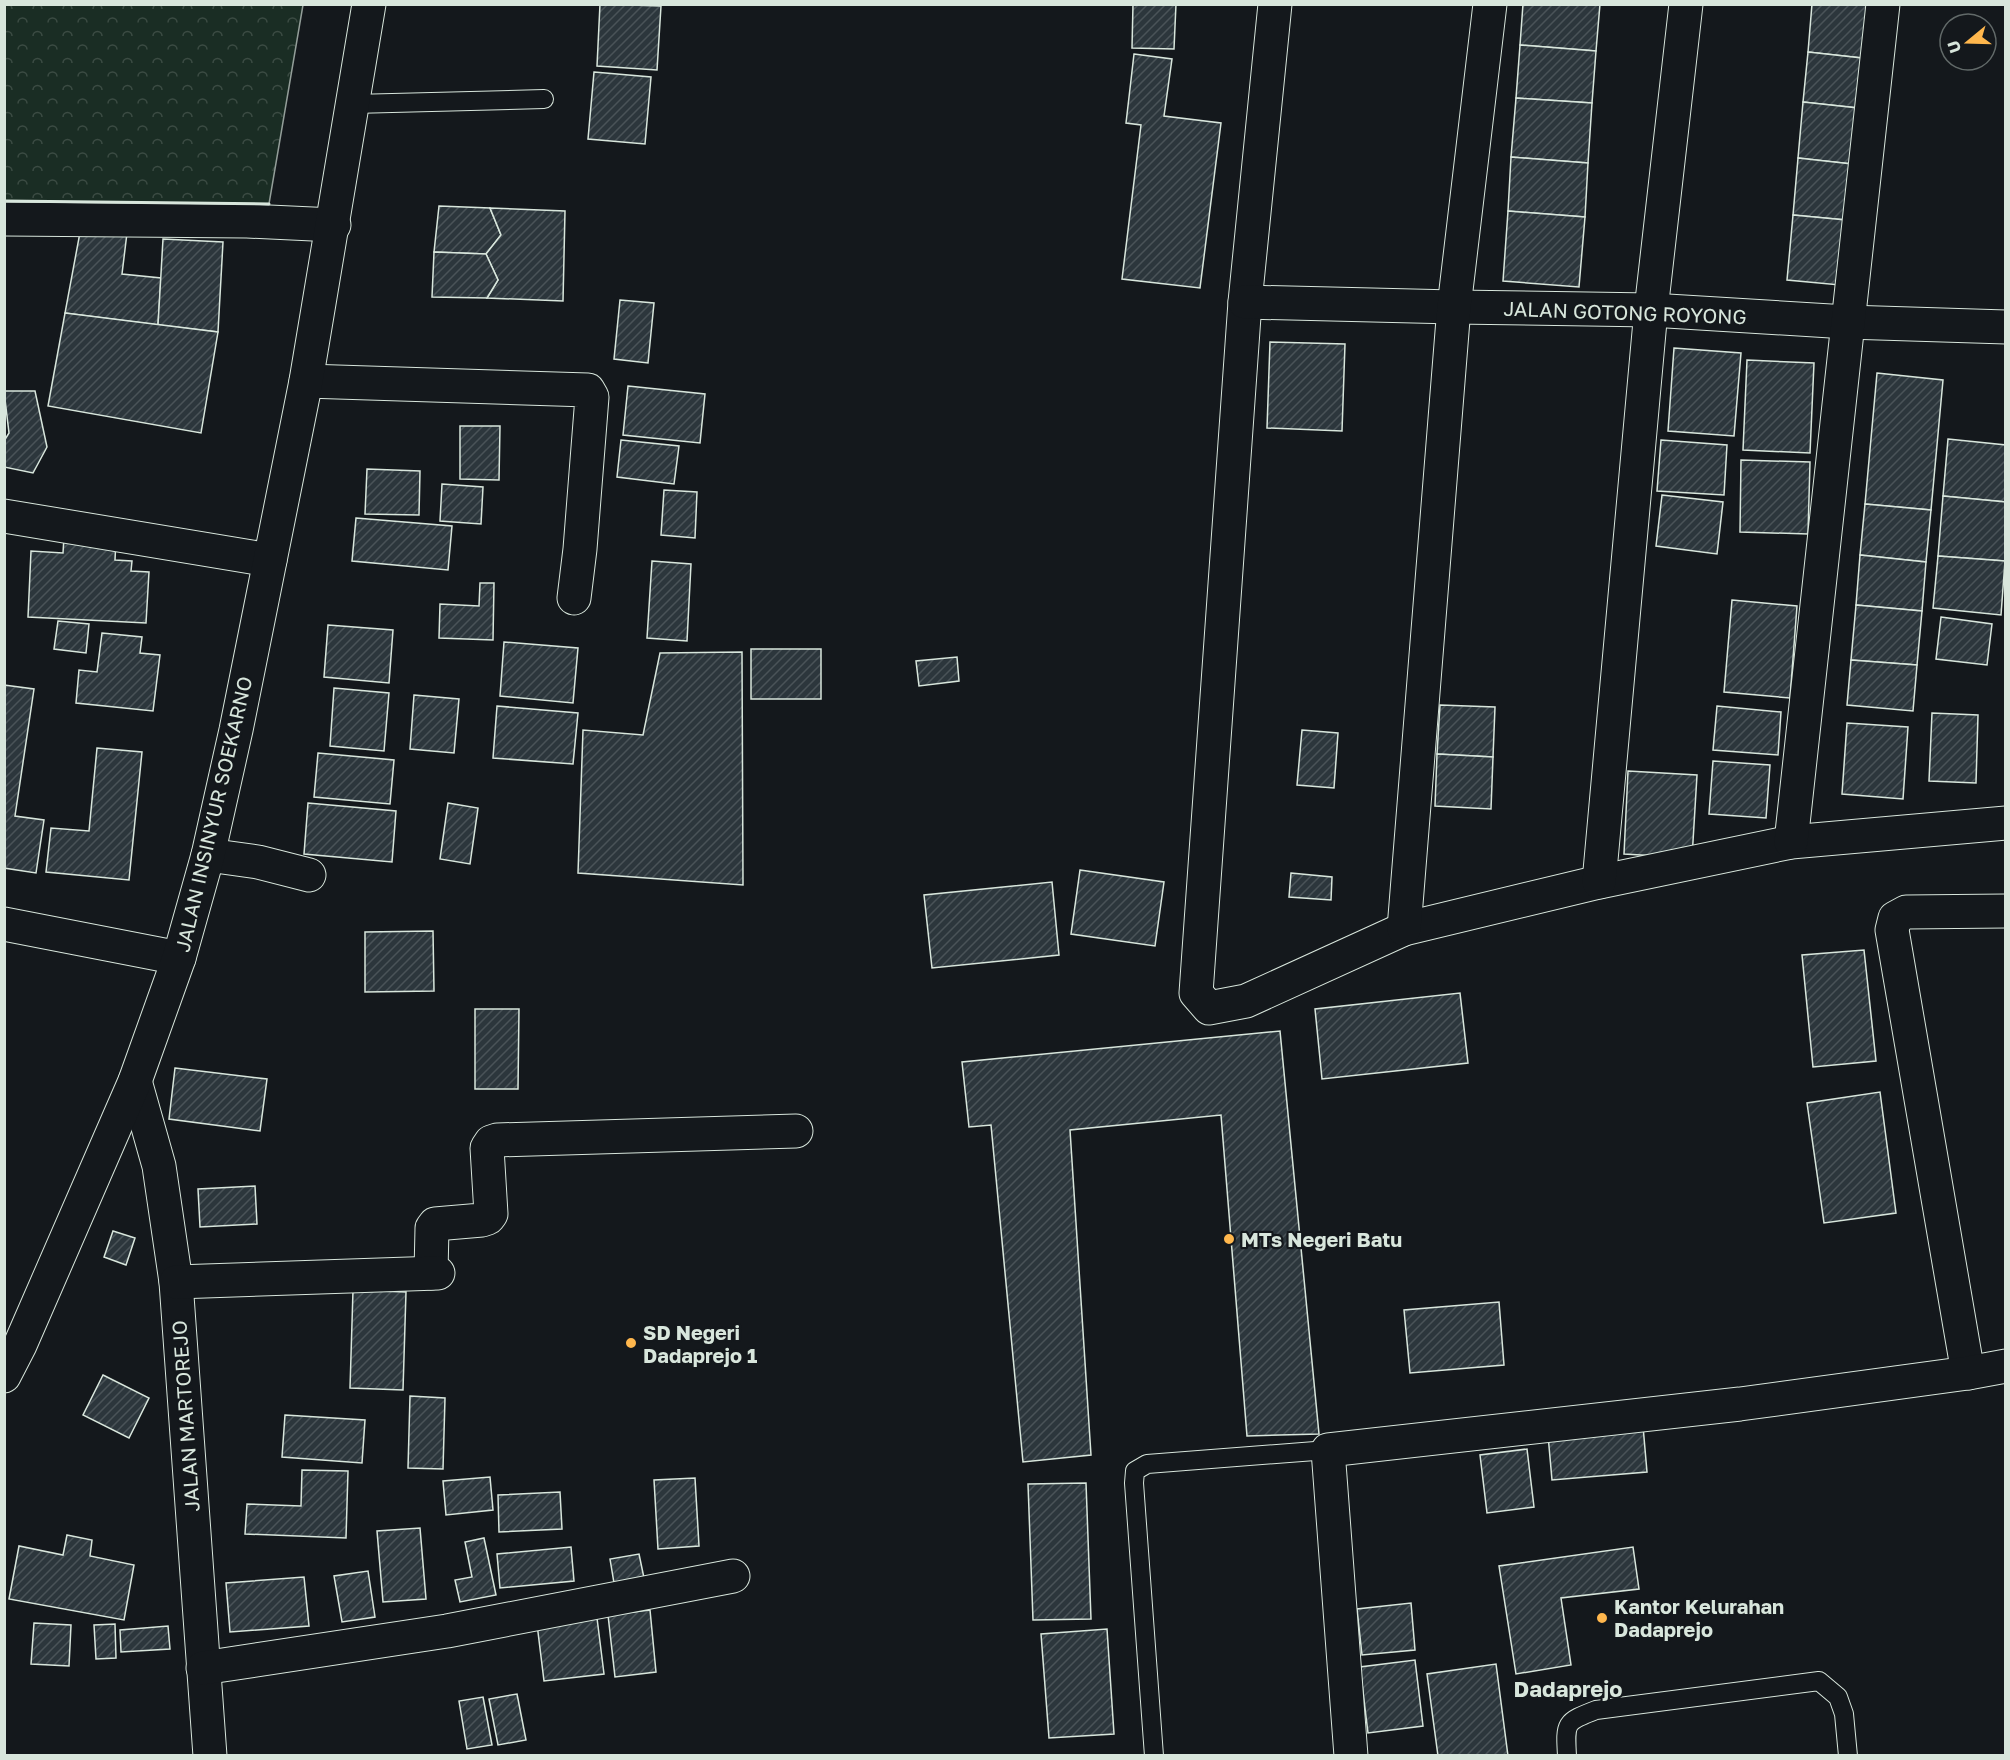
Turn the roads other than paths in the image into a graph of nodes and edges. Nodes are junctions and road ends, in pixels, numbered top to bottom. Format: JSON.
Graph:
{"nodes":[{"id":1,"x":369,"y":4,"type":"edge"},
{"id":2,"x":1275,"y":4,"type":"edge"},
{"id":3,"x":1490,"y":4,"type":"edge"},
{"id":4,"x":1686,"y":4,"type":"edge"},
{"id":5,"x":1883,"y":4,"type":"edge"},
{"id":6,"x":543,"y":99,"type":"dead end"},
{"id":7,"x":353,"y":104,"type":"junction"},
{"id":8,"x":4,"y":219,"type":"edge"},
{"id":9,"x":334,"y":225,"type":"junction"},
{"id":10,"x":1245,"y":302,"type":"junction"},
{"id":11,"x":1454,"y":307,"type":"junction"},
{"id":12,"x":1651,"y":310,"type":"junction"},
{"id":13,"x":1847,"y":322,"type":"junction"},
{"id":14,"x":2006,"y":327,"type":"edge"},
{"id":15,"x":306,"y":381,"type":"junction"},
{"id":16,"x":4,"y":516,"type":"edge"},
{"id":17,"x":270,"y":560,"type":"junction"},
{"id":18,"x":574,"y":598,"type":"dead end"},
{"id":19,"x":2006,"y":823,"type":"edge"},
{"id":20,"x":1791,"y":842,"type":"junction"},
{"id":21,"x":208,"y":855,"type":"junction"},
{"id":22,"x":309,"y":875,"type":"dead end"},
{"id":23,"x":1599,"y":882,"type":"junction"},
{"id":24,"x":2006,"y":911,"type":"edge"},
{"id":25,"x":4,"y":924,"type":"edge"},
{"id":26,"x":1404,"y":929,"type":"junction"},
{"id":27,"x":179,"y":958,"type":"junction"},
{"id":28,"x":135,"y":1081,"type":"junction"},
{"id":29,"x":796,"y":1131,"type":"dead end"},
{"id":30,"x":176,"y":1281,"type":"junction"},
{"id":31,"x":12,"y":1345,"type":"edge"},
{"id":32,"x":2006,"y":1366,"type":"edge"},
{"id":33,"x":1968,"y":1373,"type":"junction"},
{"id":34,"x":4,"y":1376,"type":"edge"},
{"id":35,"x":1328,"y":1450,"type":"junction"},
{"id":36,"x":733,"y":1576,"type":"dead end"},
{"id":37,"x":203,"y":1668,"type":"junction"},
{"id":38,"x":210,"y":1755,"type":"edge"},
{"id":39,"x":1154,"y":1755,"type":"edge"},
{"id":40,"x":1350,"y":1755,"type":"edge"},
{"id":41,"x":1566,"y":1755,"type":"edge"},
{"id":42,"x":1848,"y":1755,"type":"edge"}],
"edges":[{"from":1,"to":7,"type":"street","name":"JALAN INSINYUR SOEKARNO"},
{"from":2,"to":10,"type":"street"},
{"from":3,"to":11,"type":"street"},
{"from":4,"to":12,"type":"street"},
{"from":5,"to":13,"type":"street"},
{"from":6,"to":7,"type":"lane"},
{"from":7,"to":9,"type":"street","name":"JALAN INSINYUR SOEKARNO"},
{"from":8,"to":9,"type":"street"},
{"from":9,"to":15,"type":"street","name":"JALAN INSINYUR SOEKARNO"},
{"from":10,"to":11,"type":"street","name":"JALAN GOTONG ROYONG"},
{"from":10,"to":26,"type":"street"},
{"from":11,"to":12,"type":"street","name":"JALAN GOTONG ROYONG"},
{"from":11,"to":26,"type":"street"},
{"from":12,"to":13,"type":"street","name":"JALAN GOTONG ROYONG"},
{"from":12,"to":23,"type":"street"},
{"from":13,"to":14,"type":"street","name":"JALAN GOTONG ROYONG"},
{"from":13,"to":20,"type":"street"},
{"from":15,"to":17,"type":"street","name":"JALAN INSINYUR SOEKARNO"},
{"from":15,"to":18,"type":"street"},
{"from":16,"to":17,"type":"street"},
{"from":17,"to":21,"type":"street","name":"JALAN INSINYUR SOEKARNO"},
{"from":19,"to":20,"type":"street"},
{"from":20,"to":23,"type":"street"},
{"from":21,"to":22,"type":"street"},
{"from":21,"to":27,"type":"street","name":"JALAN INSINYUR SOEKARNO"},
{"from":23,"to":26,"type":"street"},
{"from":24,"to":33,"type":"street"},
{"from":25,"to":27,"type":"street"},
{"from":27,"to":28,"type":"street","name":"JALAN INSINYUR SOEKARNO"},
{"from":28,"to":30,"type":"street","name":"JALAN MARTOREJO"},
{"from":28,"to":31,"type":"street","name":"JALAN INSINYUR SOEKARNO"},
{"from":29,"to":30,"type":"street"},
{"from":30,"to":37,"type":"street","name":"JALAN MARTOREJO"},
{"from":31,"to":34,"type":"street","name":"JALAN INSINYUR SOEKARNO"},
{"from":32,"to":33,"type":"street"},
{"from":33,"to":35,"type":"street"},
{"from":35,"to":39,"type":"lane"},
{"from":35,"to":40,"type":"street"},
{"from":36,"to":37,"type":"street"},
{"from":37,"to":38,"type":"street","name":"JALAN MARTOREJO"},
{"from":41,"to":42,"type":"lane"}]}
